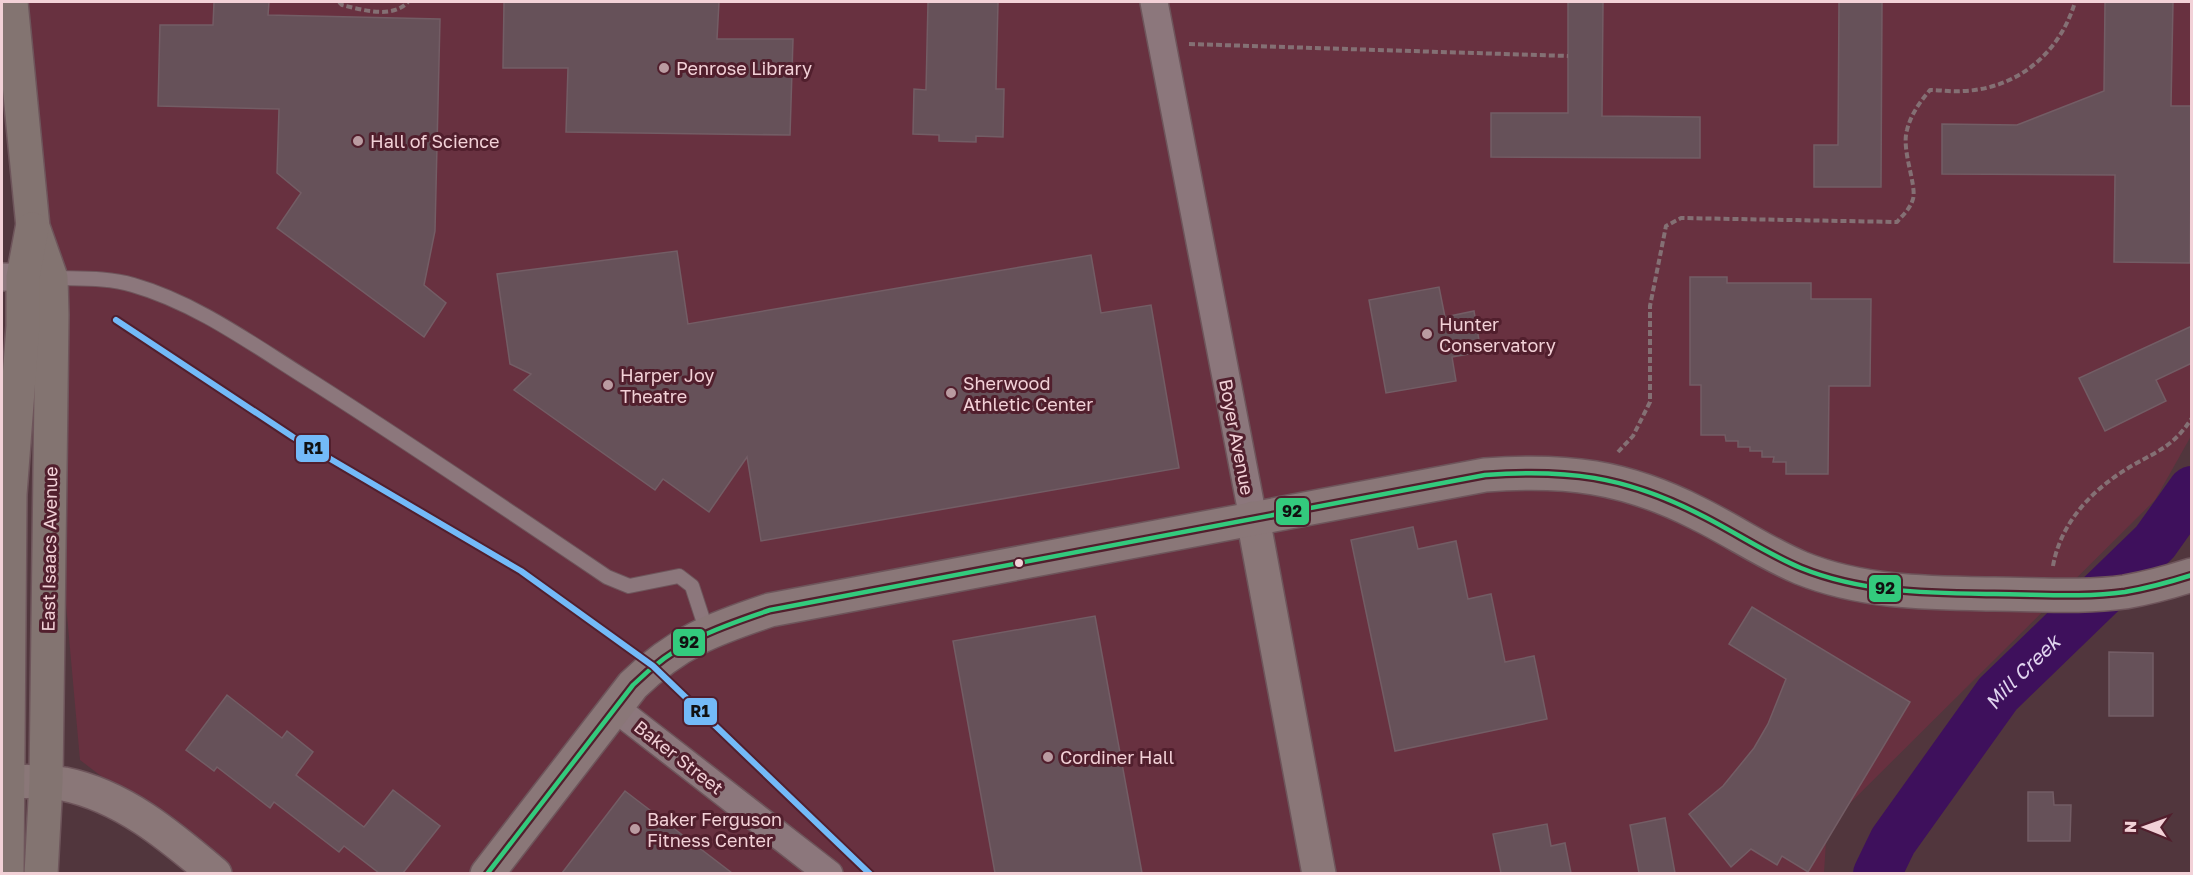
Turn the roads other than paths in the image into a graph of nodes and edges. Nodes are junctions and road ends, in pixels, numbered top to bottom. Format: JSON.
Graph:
{"nodes":[{"id":1,"x":11,"y":2,"type":"edge"},
{"id":2,"x":1154,"y":2,"type":"edge"},
{"id":3,"x":25,"y":278,"type":"edge"},
{"id":4,"x":6,"y":481,"type":"edge"},
{"id":5,"x":1253,"y":518,"type":"junction"},
{"id":6,"x":2192,"y":575,"type":"edge"},
{"id":7,"x":707,"y":632,"type":"junction"},
{"id":8,"x":5,"y":683,"type":"edge"},
{"id":9,"x":615,"y":708,"type":"junction"},
{"id":10,"x":8,"y":781,"type":"junction"},
{"id":11,"x":46,"y":782,"type":"junction"},
{"id":12,"x":7,"y":873,"type":"edge"},
{"id":13,"x":41,"y":873,"type":"edge"},
{"id":14,"x":215,"y":873,"type":"edge"},
{"id":15,"x":487,"y":873,"type":"edge"},
{"id":16,"x":829,"y":873,"type":"edge"},
{"id":17,"x":1319,"y":873,"type":"edge"}],
"edges":[{"from":1,"to":3,"type":"main road","name":"East Isaacs Avenue"},
{"from":2,"to":5,"type":"street","name":"Boyer Avenue"},
{"from":3,"to":4,"type":"main road","name":"East Isaacs Avenue"},
{"from":3,"to":7,"type":"lane"},
{"from":3,"to":11,"type":"main road","name":"East Isaacs Avenue"},
{"from":4,"to":8,"type":"main road","name":"East Isaacs Avenue"},
{"from":5,"to":6,"type":"street"},
{"from":5,"to":7,"type":"street"},
{"from":5,"to":17,"type":"street","name":"Boyer Avenue"},
{"from":7,"to":9,"type":"street"},
{"from":8,"to":10,"type":"main road","name":"East Isaacs Avenue"},
{"from":9,"to":15,"type":"street"},
{"from":9,"to":16,"type":"street","name":"Baker Street"},
{"from":10,"to":11,"type":"street"},
{"from":10,"to":12,"type":"main road","name":"East Isaacs Avenue"},
{"from":11,"to":13,"type":"main road","name":"East Isaacs Avenue"},
{"from":11,"to":14,"type":"street"}]}
